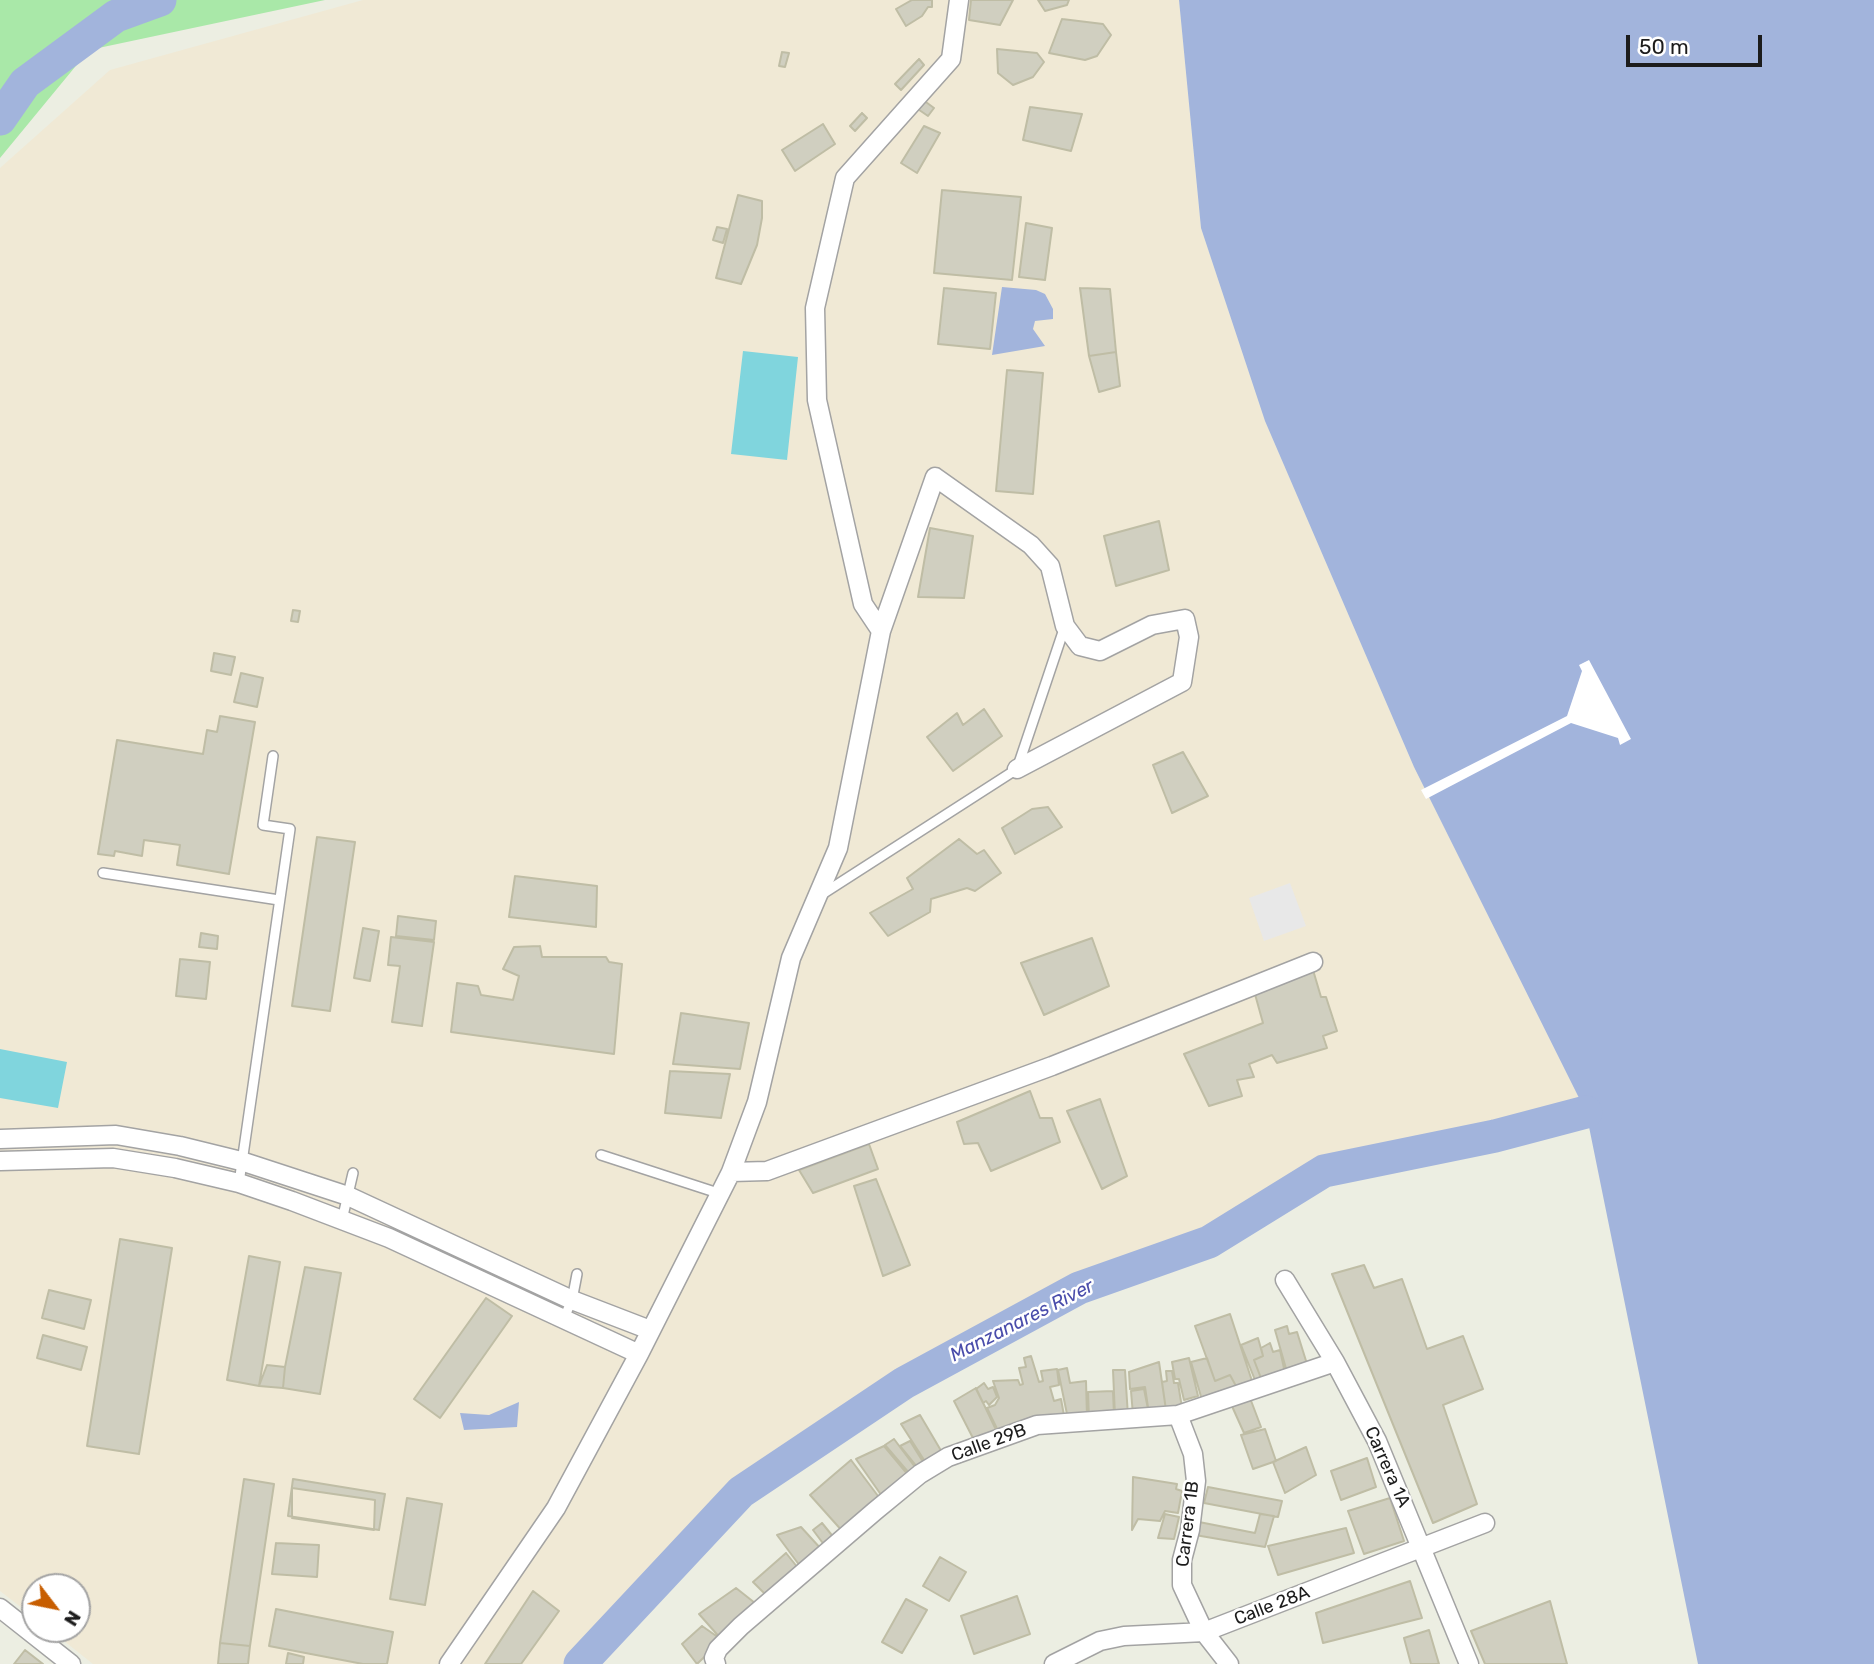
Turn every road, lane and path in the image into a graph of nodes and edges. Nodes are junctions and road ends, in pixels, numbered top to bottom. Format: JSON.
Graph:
{"nodes":[{"id":1,"x":959,"y":0,"type":"edge"},
{"id":2,"x":1065,"y":626,"type":"junction"},
{"id":3,"x":881,"y":631,"type":"junction"},
{"id":4,"x":274,"y":756,"type":"dead end"},
{"id":5,"x":1017,"y":769,"type":"junction"},
{"id":6,"x":103,"y":873,"type":"dead end"},
{"id":7,"x":817,"y":897,"type":"junction"},
{"id":8,"x":279,"y":900,"type":"junction"},
{"id":9,"x":1313,"y":962,"type":"dead end"},
{"id":10,"x":0,"y":1139,"type":"edge"},
{"id":11,"x":180,"y":1146,"type":"junction"},
{"id":12,"x":601,"y":1155,"type":"dead end"},
{"id":13,"x":0,"y":1161,"type":"edge"},
{"id":14,"x":241,"y":1161,"type":"junction"},
{"id":15,"x":175,"y":1168,"type":"junction"},
{"id":16,"x":731,"y":1172,"type":"junction"},
{"id":17,"x":353,"y":1173,"type":"dead end"},
{"id":18,"x":239,"y":1183,"type":"junction"},
{"id":19,"x":721,"y":1194,"type":"junction"},
{"id":20,"x":348,"y":1196,"type":"junction"},
{"id":21,"x":342,"y":1220,"type":"junction"},
{"id":22,"x":577,"y":1274,"type":"dead end"},
{"id":23,"x":1285,"y":1280,"type":"dead end"},
{"id":24,"x":572,"y":1300,"type":"junction"},
{"id":25,"x":564,"y":1318,"type":"junction"},
{"id":26,"x":650,"y":1330,"type":"junction"},
{"id":27,"x":639,"y":1354,"type":"junction"},
{"id":28,"x":1335,"y":1362,"type":"junction"},
{"id":29,"x":1178,"y":1415,"type":"junction"},
{"id":30,"x":1485,"y":1523,"type":"dead end"},
{"id":31,"x":1422,"y":1548,"type":"junction"},
{"id":32,"x":0,"y":1608,"type":"edge"},
{"id":33,"x":1204,"y":1632,"type":"junction"},
{"id":34,"x":71,"y":1664,"type":"edge"},
{"id":35,"x":449,"y":1664,"type":"edge"},
{"id":36,"x":716,"y":1664,"type":"edge"},
{"id":37,"x":1054,"y":1664,"type":"edge"},
{"id":38,"x":1229,"y":1664,"type":"edge"},
{"id":39,"x":1469,"y":1664,"type":"edge"}],
"edges":[{"from":1,"to":3,"type":"street"},
{"from":2,"to":3,"type":"street"},
{"from":2,"to":5,"type":"lane"},
{"from":2,"to":5,"type":"street"},
{"from":3,"to":7,"type":"street"},
{"from":4,"to":8,"type":"lane"},
{"from":5,"to":7,"type":"lane"},
{"from":6,"to":8,"type":"lane"},
{"from":7,"to":16,"type":"street"},
{"from":8,"to":14,"type":"lane"},
{"from":9,"to":16,"type":"street"},
{"from":10,"to":11,"type":"street"},
{"from":11,"to":14,"type":"street"},
{"from":11,"to":15,"type":"street"},
{"from":12,"to":19,"type":"lane"},
{"from":13,"to":15,"type":"street"},
{"from":14,"to":18,"type":"lane"},
{"from":14,"to":20,"type":"street"},
{"from":15,"to":18,"type":"street"},
{"from":16,"to":19,"type":"street"},
{"from":17,"to":20,"type":"lane"},
{"from":18,"to":21,"type":"street"},
{"from":19,"to":26,"type":"street"},
{"from":20,"to":21,"type":"lane"},
{"from":20,"to":24,"type":"street"},
{"from":21,"to":25,"type":"street"},
{"from":22,"to":24,"type":"lane"},
{"from":23,"to":28,"type":"street","name":"Carrera 1A"},
{"from":24,"to":25,"type":"lane"},
{"from":24,"to":26,"type":"street"},
{"from":25,"to":27,"type":"street"},
{"from":26,"to":27,"type":"street"},
{"from":27,"to":35,"type":"street"},
{"from":28,"to":29,"type":"street","name":"Calle 29B"},
{"from":28,"to":31,"type":"street","name":"Carrera 1A"},
{"from":29,"to":33,"type":"street","name":"Carrera 1B"},
{"from":29,"to":36,"type":"street","name":"Calle 29B"},
{"from":30,"to":31,"type":"street","name":"Calle 28A"},
{"from":31,"to":33,"type":"street","name":"Calle 28A"},
{"from":31,"to":39,"type":"street","name":"Carrera 1A"},
{"from":32,"to":34,"type":"street"},
{"from":33,"to":37,"type":"street","name":"Calle 28A"},
{"from":33,"to":38,"type":"street","name":"Carrera 1B"}]}
